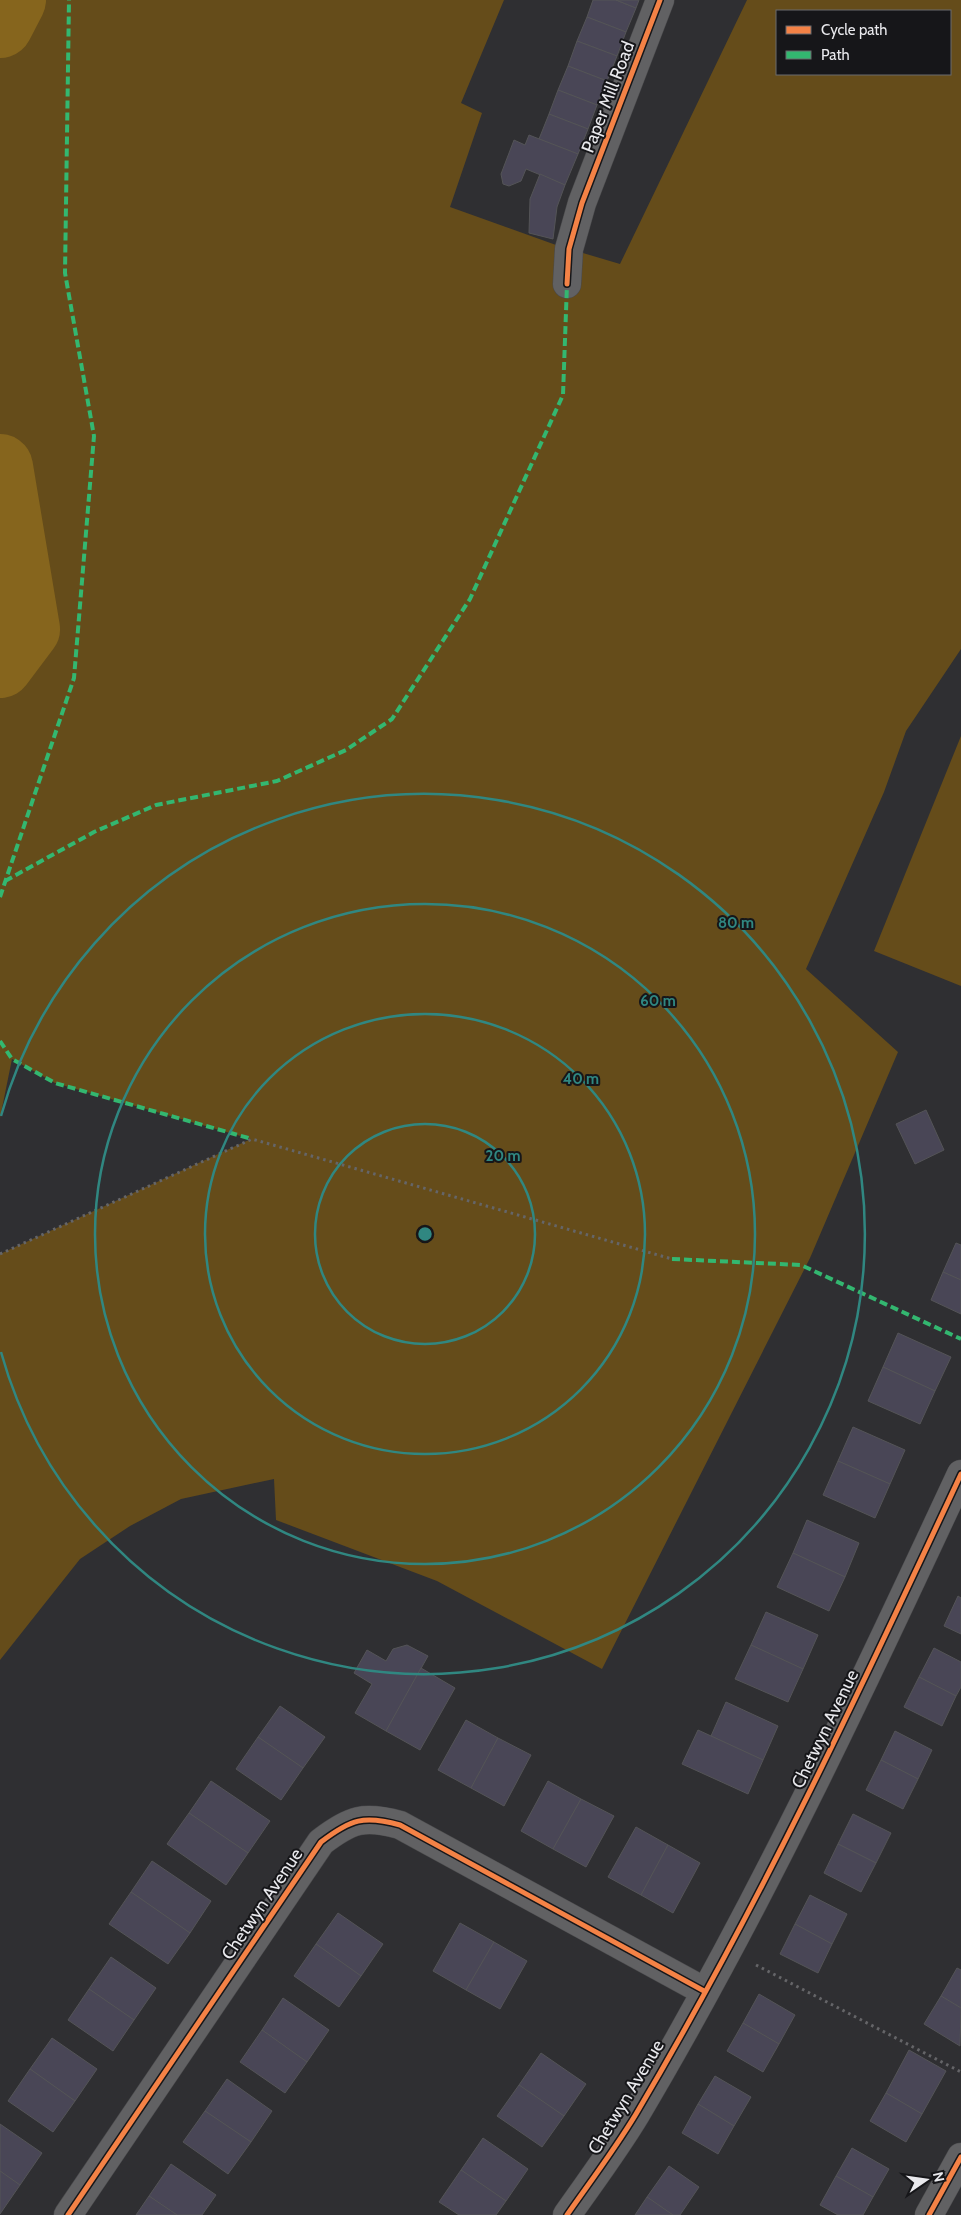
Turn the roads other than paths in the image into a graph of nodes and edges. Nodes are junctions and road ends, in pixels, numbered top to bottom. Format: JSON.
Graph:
{"nodes":[{"id":1,"x":660,"y":0,"type":"edge"},
{"id":2,"x":567,"y":284,"type":"dead end"},
{"id":3,"x":961,"y":1474,"type":"edge"},
{"id":4,"x":704,"y":1991,"type":"junction"},
{"id":5,"x":961,"y":2157,"type":"edge"},
{"id":6,"x":68,"y":2215,"type":"edge"},
{"id":7,"x":567,"y":2215,"type":"edge"},
{"id":8,"x":929,"y":2215,"type":"edge"}],
"edges":[{"from":1,"to":2,"type":"street","name":"Paper Mill Road"},
{"from":3,"to":4,"type":"street","name":"Chetwyn Avenue"},
{"from":4,"to":6,"type":"street","name":"Chetwyn Avenue"},
{"from":4,"to":7,"type":"street","name":"Chetwyn Avenue"},
{"from":5,"to":8,"type":"street"}]}
